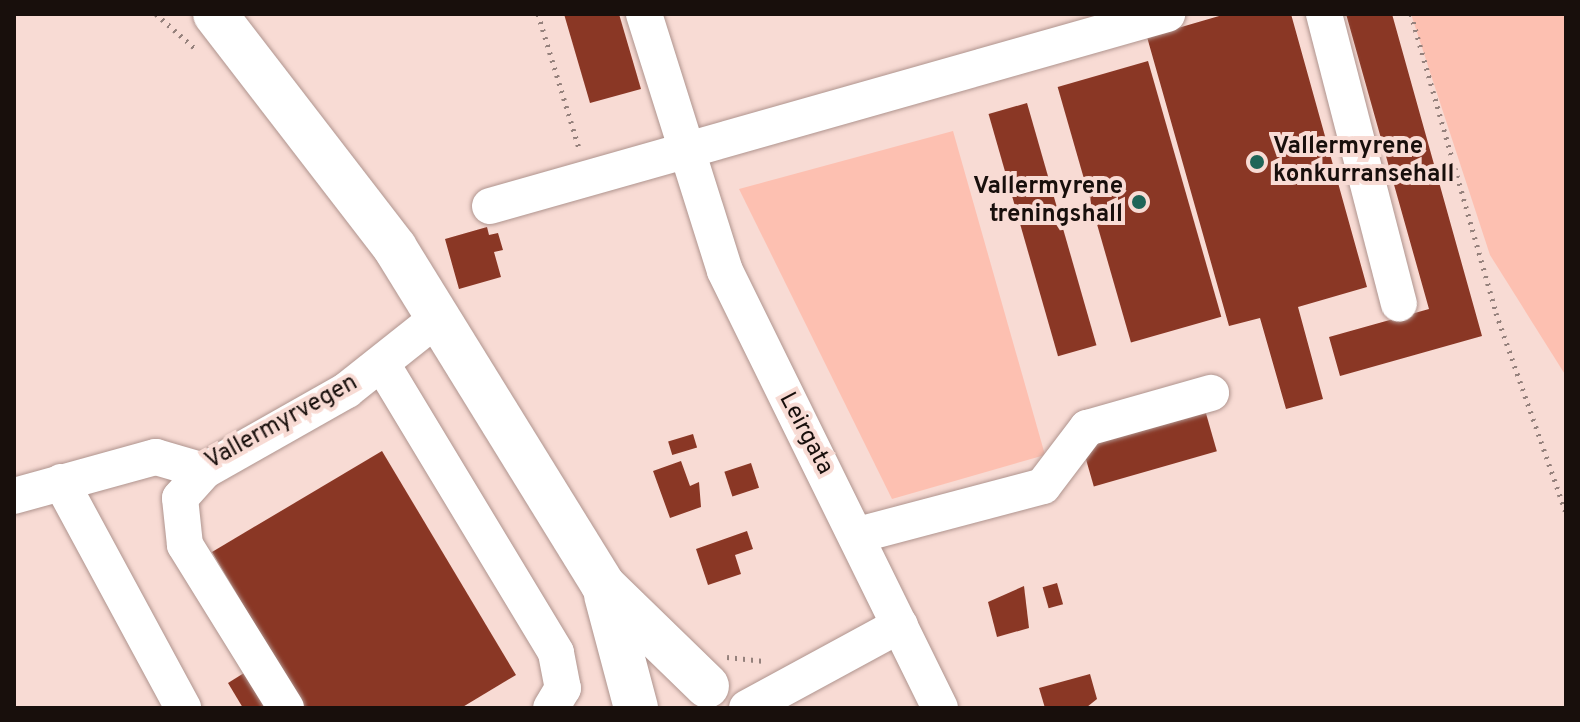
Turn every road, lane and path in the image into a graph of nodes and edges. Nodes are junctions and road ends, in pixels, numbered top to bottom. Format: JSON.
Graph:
{"nodes":[{"id":1,"x":215,"y":14,"type":"edge"},
{"id":2,"x":538,"y":14,"type":"edge"},
{"id":3,"x":644,"y":14,"type":"edge"},
{"id":4,"x":1167,"y":14,"type":"edge"},
{"id":5,"x":1324,"y":14,"type":"edge"},
{"id":6,"x":1411,"y":14,"type":"edge"},
{"id":7,"x":685,"y":153,"type":"junction"},
{"id":8,"x":589,"y":179,"type":"junction"},
{"id":9,"x":490,"y":206,"type":"dead end"},
{"id":10,"x":1399,"y":303,"type":"dead end"},
{"id":11,"x":440,"y":316,"type":"junction"},
{"id":12,"x":382,"y":364,"type":"junction"},
{"id":13,"x":1211,"y":393,"type":"dead end"},
{"id":14,"x":204,"y":471,"type":"junction"},
{"id":15,"x":61,"y":482,"type":"junction"},
{"id":16,"x":14,"y":496,"type":"edge"},
{"id":17,"x":1566,"y":513,"type":"edge"},
{"id":18,"x":858,"y":535,"type":"junction"},
{"id":19,"x":603,"y":585,"type":"junction"},
{"id":20,"x":900,"y":625,"type":"junction"},
{"id":21,"x":722,"y":697,"type":"edge"},
{"id":22,"x":183,"y":708,"type":"edge"},
{"id":23,"x":286,"y":708,"type":"edge"},
{"id":24,"x":551,"y":708,"type":"edge"},
{"id":25,"x":636,"y":708,"type":"edge"},
{"id":26,"x":646,"y":708,"type":"edge"},
{"id":27,"x":747,"y":708,"type":"edge"},
{"id":28,"x":940,"y":708,"type":"edge"}],
"edges":[{"from":1,"to":11,"type":"main road"},
{"from":2,"to":8,"type":"path"},
{"from":3,"to":7,"type":"street","name":"Leirgata"},
{"from":4,"to":7,"type":"street"},
{"from":5,"to":10,"type":"street"},
{"from":6,"to":17,"type":"path"},
{"from":7,"to":8,"type":"street"},
{"from":7,"to":18,"type":"street","name":"Leirgata"},
{"from":8,"to":9,"type":"street"},
{"from":11,"to":12,"type":"street","name":"Vallermyrvegen"},
{"from":11,"to":19,"type":"main road"},
{"from":12,"to":14,"type":"street","name":"Vallermyrvegen"},
{"from":12,"to":24,"type":"street"},
{"from":13,"to":18,"type":"street"},
{"from":14,"to":15,"type":"street","name":"Vallermyrvegen"},
{"from":14,"to":23,"type":"street"},
{"from":15,"to":16,"type":"street","name":"Vallermyrvegen"},
{"from":15,"to":22,"type":"street"},
{"from":18,"to":20,"type":"street","name":"Leirgata"},
{"from":19,"to":21,"type":"main road"},
{"from":19,"to":25,"type":"main road"},
{"from":20,"to":27,"type":"street"},
{"from":20,"to":28,"type":"street","name":"Leirgata"},
{"from":21,"to":26,"type":"main road"}]}
